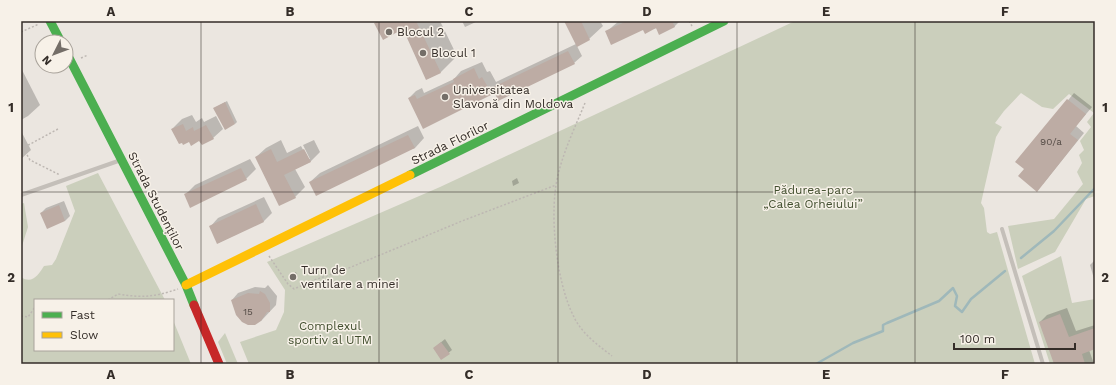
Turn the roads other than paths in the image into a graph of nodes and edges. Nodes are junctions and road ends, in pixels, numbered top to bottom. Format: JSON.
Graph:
{"nodes":[{"id":1,"x":50,"y":21,"type":"edge"},
{"id":2,"x":724,"y":21,"type":"edge"},
{"id":3,"x":694,"y":23,"type":"edge"},
{"id":4,"x":703,"y":31,"type":"junction"},
{"id":5,"x":57,"y":34,"type":"edge"},
{"id":6,"x":74,"y":67,"type":"edge"},
{"id":7,"x":122,"y":160,"type":"junction"},
{"id":8,"x":21,"y":195,"type":"edge"},
{"id":9,"x":1002,"y":229,"type":"dead end"},
{"id":10,"x":182,"y":287,"type":"junction"},
{"id":11,"x":219,"y":364,"type":"edge"},
{"id":12,"x":1043,"y":364,"type":"edge"}],
"edges":[{"from":1,"to":5,"type":"main road"},
{"from":2,"to":4,"type":"main road","name":"Strada Florilor"},
{"from":3,"to":4,"type":"main road"},
{"from":4,"to":10,"type":"main road","name":"Strada Florilor"},
{"from":6,"to":7,"type":"main road","name":"Strada Studenților"},
{"from":7,"to":8,"type":"lane"},
{"from":7,"to":10,"type":"main road","name":"Strada Studenților"},
{"from":9,"to":12,"type":"lane"},
{"from":10,"to":11,"type":"main road","name":"Strada Studenților"}]}
